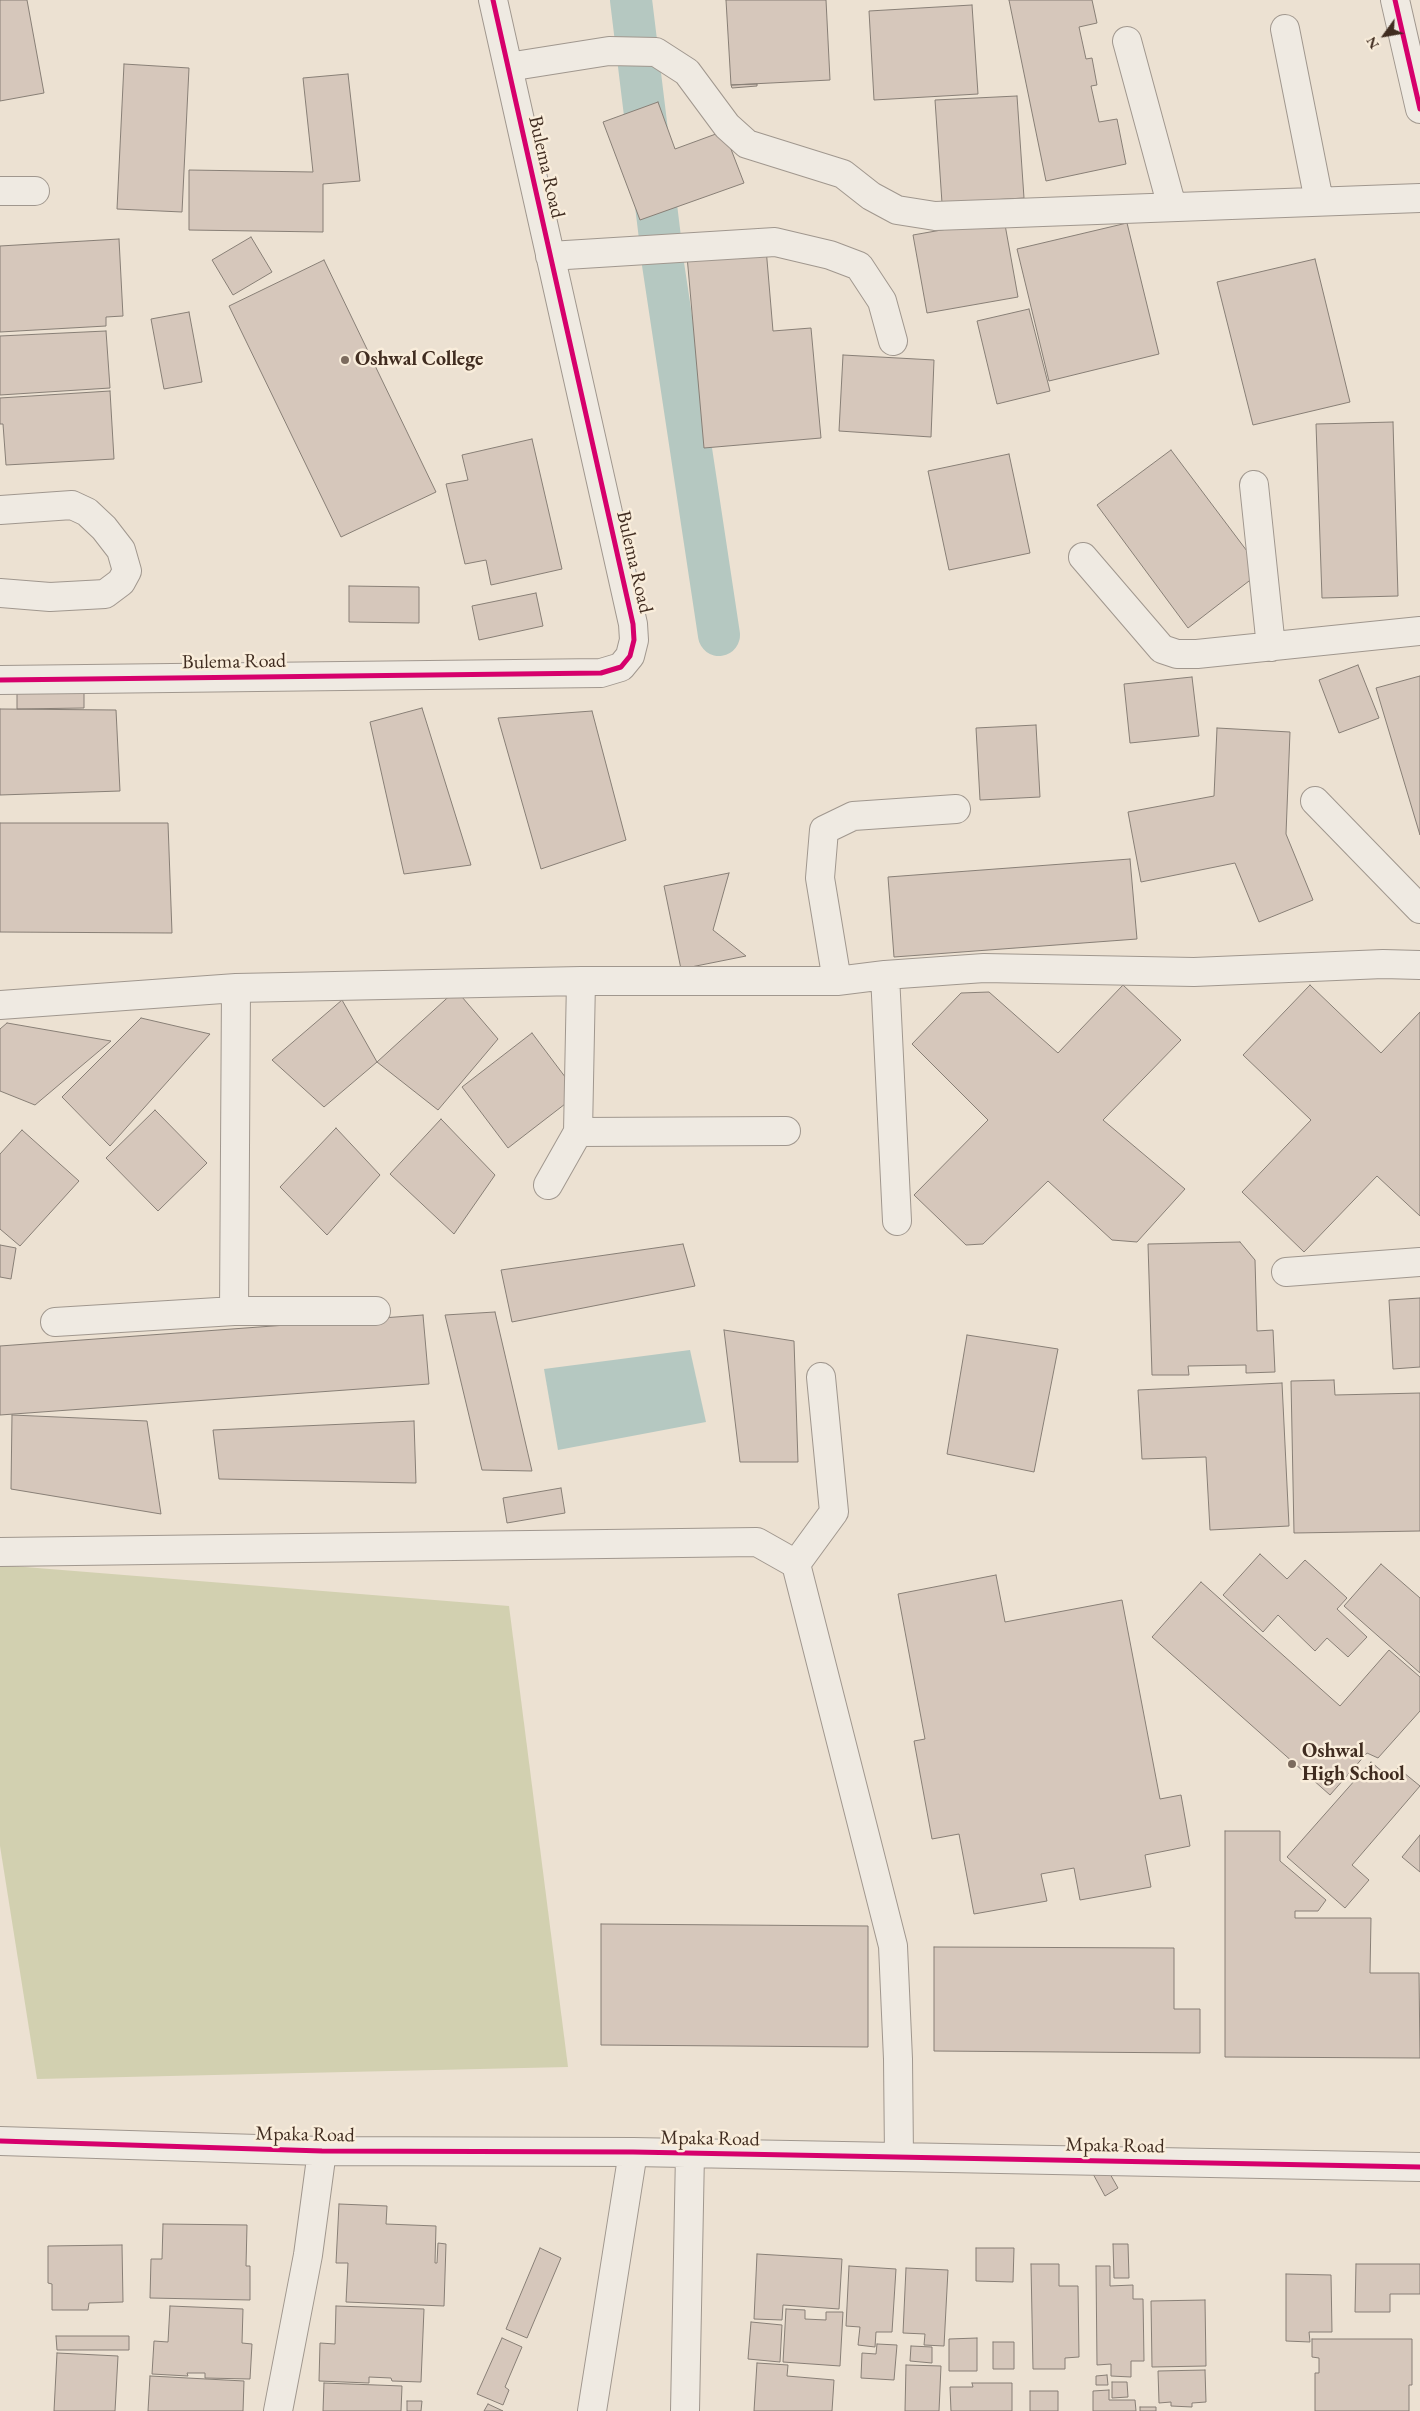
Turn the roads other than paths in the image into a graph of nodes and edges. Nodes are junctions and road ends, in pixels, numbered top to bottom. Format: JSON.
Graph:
{"nodes":[{"id":1,"x":493,"y":0,"type":"edge"},
{"id":2,"x":1395,"y":0,"type":"edge"},
{"id":3,"x":1285,"y":29,"type":"dead end"},
{"id":4,"x":1127,"y":41,"type":"dead end"},
{"id":5,"x":508,"y":66,"type":"junction"},
{"id":6,"x":1420,"y":109,"type":"edge"},
{"id":7,"x":0,"y":191,"type":"edge"},
{"id":8,"x":35,"y":191,"type":"dead end"},
{"id":9,"x":1420,"y":198,"type":"edge"},
{"id":10,"x":1319,"y":201,"type":"junction"},
{"id":11,"x":1172,"y":207,"type":"junction"},
{"id":12,"x":550,"y":256,"type":"junction"},
{"id":13,"x":893,"y":340,"type":"dead end"},
{"id":14,"x":1254,"y":484,"type":"dead end"},
{"id":15,"x":0,"y":510,"type":"edge"},
{"id":16,"x":1083,"y":558,"type":"dead end"},
{"id":17,"x":0,"y":594,"type":"edge"},
{"id":18,"x":1420,"y":631,"type":"edge"},
{"id":19,"x":1271,"y":646,"type":"junction"},
{"id":20,"x":0,"y":680,"type":"edge"},
{"id":21,"x":1315,"y":802,"type":"dead end"},
{"id":22,"x":956,"y":809,"type":"dead end"},
{"id":23,"x":1420,"y":909,"type":"edge"},
{"id":24,"x":1420,"y":965,"type":"edge"},
{"id":25,"x":885,"y":975,"type":"junction"},
{"id":26,"x":581,"y":981,"type":"junction"},
{"id":27,"x":837,"y":981,"type":"junction"},
{"id":28,"x":236,"y":988,"type":"junction"},
{"id":29,"x":0,"y":1005,"type":"edge"},
{"id":30,"x":786,"y":1131,"type":"dead end"},
{"id":31,"x":578,"y":1132,"type":"junction"},
{"id":32,"x":548,"y":1186,"type":"dead end"},
{"id":33,"x":897,"y":1221,"type":"dead end"},
{"id":34,"x":1420,"y":1262,"type":"edge"},
{"id":35,"x":1286,"y":1272,"type":"dead end"},
{"id":36,"x":234,"y":1311,"type":"junction"},
{"id":37,"x":376,"y":1311,"type":"dead end"},
{"id":38,"x":55,"y":1322,"type":"dead end"},
{"id":39,"x":820,"y":1377,"type":"dead end"},
{"id":40,"x":0,"y":1552,"type":"edge"},
{"id":41,"x":796,"y":1564,"type":"junction"},
{"id":42,"x":0,"y":2141,"type":"edge"},
{"id":43,"x":322,"y":2151,"type":"junction"},
{"id":44,"x":633,"y":2152,"type":"junction"},
{"id":45,"x":690,"y":2154,"type":"junction"},
{"id":46,"x":899,"y":2157,"type":"junction"},
{"id":47,"x":1420,"y":2166,"type":"edge"},
{"id":48,"x":278,"y":2411,"type":"edge"},
{"id":49,"x":592,"y":2411,"type":"edge"},
{"id":50,"x":686,"y":2411,"type":"edge"}],
"edges":[{"from":1,"to":5,"type":"street","name":"Bulema Road"},
{"from":2,"to":6,"type":"street"},
{"from":3,"to":10,"type":"street"},
{"from":4,"to":11,"type":"street"},
{"from":5,"to":11,"type":"street"},
{"from":5,"to":12,"type":"street","name":"Bulema Road"},
{"from":7,"to":8,"type":"street"},
{"from":9,"to":10,"type":"street"},
{"from":10,"to":11,"type":"street"},
{"from":12,"to":13,"type":"street"},
{"from":12,"to":20,"type":"street","name":"Bulema Road"},
{"from":14,"to":19,"type":"street"},
{"from":15,"to":17,"type":"street"},
{"from":16,"to":19,"type":"street"},
{"from":18,"to":19,"type":"street"},
{"from":21,"to":23,"type":"street"},
{"from":22,"to":27,"type":"street"},
{"from":24,"to":25,"type":"street"},
{"from":25,"to":27,"type":"street"},
{"from":25,"to":33,"type":"street"},
{"from":26,"to":27,"type":"street"},
{"from":26,"to":28,"type":"street"},
{"from":26,"to":31,"type":"street"},
{"from":28,"to":29,"type":"street"},
{"from":28,"to":36,"type":"street"},
{"from":30,"to":31,"type":"street"},
{"from":31,"to":32,"type":"street"},
{"from":34,"to":35,"type":"street"},
{"from":36,"to":37,"type":"street"},
{"from":36,"to":38,"type":"street"},
{"from":39,"to":41,"type":"street"},
{"from":40,"to":41,"type":"street"},
{"from":41,"to":46,"type":"street"},
{"from":42,"to":43,"type":"street","name":"Mpaka Road"},
{"from":43,"to":44,"type":"street","name":"Mpaka Road"},
{"from":43,"to":48,"type":"street"},
{"from":44,"to":45,"type":"street","name":"Mpaka Road"},
{"from":44,"to":49,"type":"street"},
{"from":45,"to":46,"type":"street","name":"Mpaka Road"},
{"from":45,"to":50,"type":"street"},
{"from":46,"to":47,"type":"street","name":"Mpaka Road"}]}
